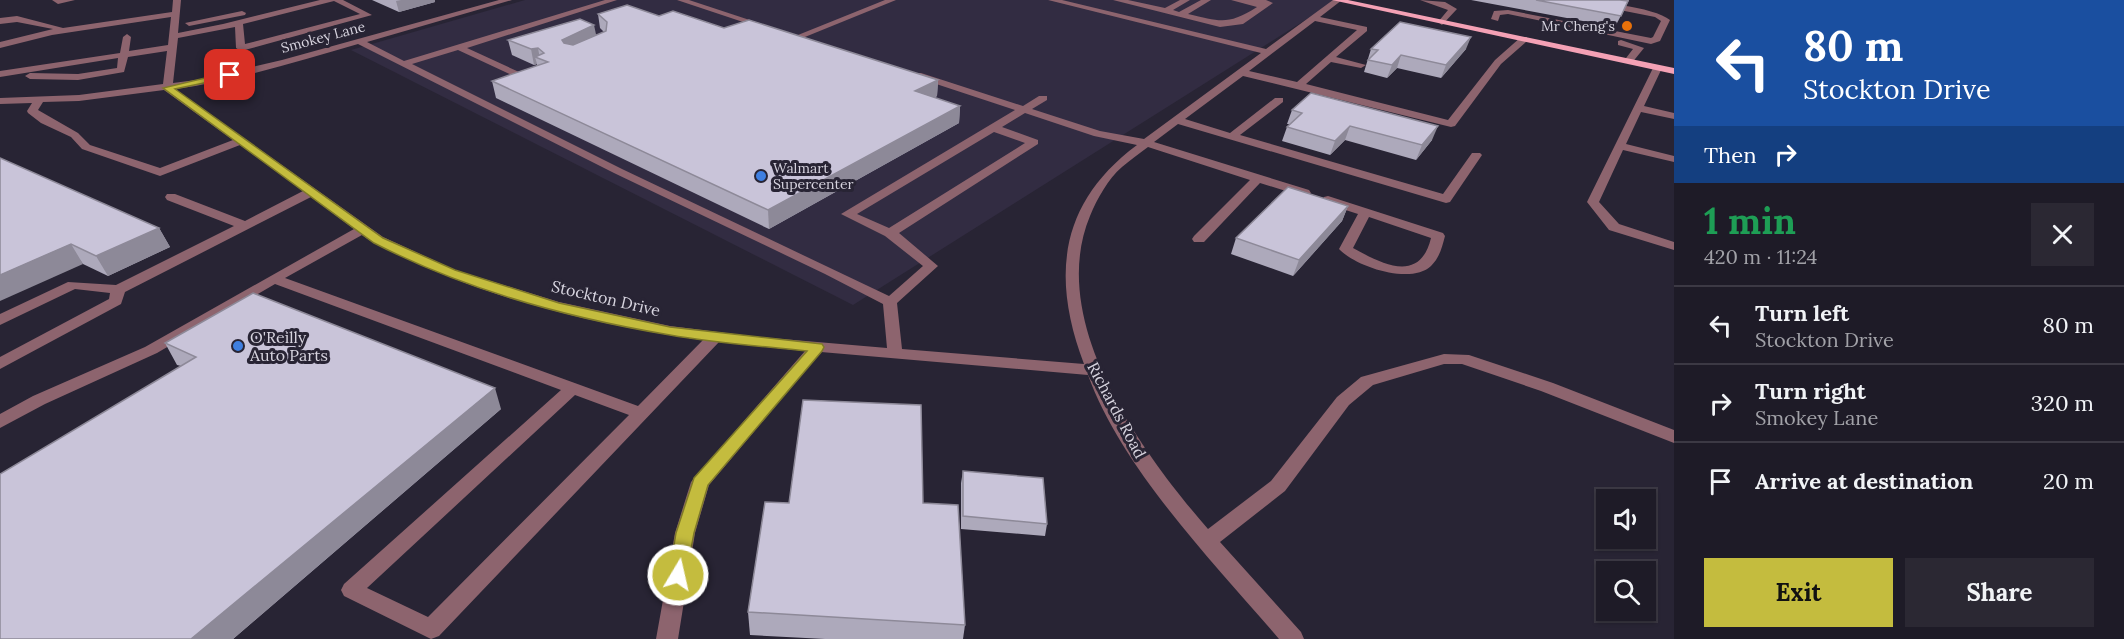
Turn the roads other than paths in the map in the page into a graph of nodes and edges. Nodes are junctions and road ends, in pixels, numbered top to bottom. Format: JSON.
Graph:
{"nodes":[{"id":1,"x":56,"y":0,"type":"edge"},
{"id":2,"x":71,"y":0,"type":"edge"},
{"id":3,"x":177,"y":0,"type":"edge"},
{"id":4,"x":300,"y":0,"type":"edge"},
{"id":5,"x":330,"y":0,"type":"edge"},
{"id":6,"x":337,"y":0,"type":"edge"},
{"id":7,"x":508,"y":0,"type":"edge"},
{"id":8,"x":613,"y":0,"type":"edge"},
{"id":9,"x":681,"y":0,"type":"edge"},
{"id":10,"x":892,"y":0,"type":"edge"},
{"id":11,"x":1052,"y":0,"type":"edge"},
{"id":12,"x":1111,"y":0,"type":"edge"},
{"id":13,"x":1156,"y":0,"type":"edge"},
{"id":14,"x":1186,"y":0,"type":"edge"},
{"id":15,"x":1207,"y":0,"type":"edge"},
{"id":16,"x":1235,"y":0,"type":"edge"},
{"id":17,"x":1253,"y":0,"type":"edge"},
{"id":18,"x":1337,"y":0,"type":"edge"},
{"id":19,"x":1424,"y":0,"type":"edge"},
{"id":20,"x":1573,"y":0,"type":"edge"},
{"id":21,"x":1124,"y":1,"type":"edge"},
{"id":22,"x":462,"y":4,"type":"dead end"},
{"id":23,"x":1144,"y":6,"type":"junction"},
{"id":24,"x":1264,"y":7,"type":"junction"},
{"id":25,"x":471,"y":10,"type":"junction"},
{"id":26,"x":1091,"y":10,"type":"junction"},
{"id":27,"x":1166,"y":11,"type":"junction"},
{"id":28,"x":176,"y":14,"type":"junction"},
{"id":29,"x":239,"y":14,"type":"junction"},
{"id":30,"x":1313,"y":18,"type":"junction"},
{"id":31,"x":551,"y":19,"type":"junction"},
{"id":32,"x":1495,"y":19,"type":"junction"},
{"id":33,"x":0,"y":21,"type":"edge"},
{"id":34,"x":1181,"y":21,"type":"junction"},
{"id":35,"x":1442,"y":22,"type":"junction"},
{"id":36,"x":568,"y":25,"type":"edge"},
{"id":37,"x":66,"y":30,"type":"junction"},
{"id":38,"x":175,"y":31,"type":"junction"},
{"id":39,"x":1482,"y":31,"type":"junction"},
{"id":40,"x":788,"y":34,"type":"junction"},
{"id":41,"x":1508,"y":36,"type":"junction"},
{"id":42,"x":127,"y":37,"type":"dead end"},
{"id":43,"x":1524,"y":39,"type":"junction"},
{"id":44,"x":358,"y":41,"type":"junction"},
{"id":45,"x":1651,"y":41,"type":"junction"},
{"id":46,"x":816,"y":43,"type":"edge"},
{"id":47,"x":0,"y":45,"type":"edge"},
{"id":48,"x":173,"y":47,"type":"junction"},
{"id":49,"x":458,"y":47,"type":"junction"},
{"id":50,"x":1639,"y":48,"type":"junction"},
{"id":51,"x":1267,"y":52,"type":"junction"},
{"id":52,"x":124,"y":55,"type":"junction"},
{"id":53,"x":1330,"y":58,"type":"junction"},
{"id":54,"x":1498,"y":62,"type":"junction"},
{"id":55,"x":1628,"y":62,"type":"junction"},
{"id":56,"x":403,"y":64,"type":"junction"},
{"id":57,"x":1361,"y":65,"type":"dead end"},
{"id":58,"x":536,"y":66,"type":"edge"},
{"id":59,"x":1657,"y":68,"type":"junction"},
{"id":60,"x":1242,"y":70,"type":"junction"},
{"id":61,"x":1674,"y":71,"type":"edge"},
{"id":62,"x":906,"y":72,"type":"edge"},
{"id":63,"x":0,"y":75,"type":"edge"},
{"id":64,"x":1299,"y":85,"type":"junction"},
{"id":65,"x":168,"y":88,"type":"junction"},
{"id":66,"x":1043,"y":98,"type":"dead end"},
{"id":67,"x":0,"y":100,"type":"edge"},
{"id":68,"x":39,"y":100,"type":"junction"},
{"id":69,"x":1279,"y":100,"type":"dead end"},
{"id":70,"x":1638,"y":108,"type":"junction"},
{"id":71,"x":1024,"y":109,"type":"junction"},
{"id":72,"x":1674,"y":116,"type":"edge"},
{"id":73,"x":1175,"y":120,"type":"junction"},
{"id":74,"x":993,"y":128,"type":"junction"},
{"id":75,"x":1232,"y":137,"type":"junction"},
{"id":76,"x":241,"y":141,"type":"junction"},
{"id":77,"x":1145,"y":143,"type":"junction"},
{"id":78,"x":1620,"y":146,"type":"junction"},
{"id":79,"x":1476,"y":155,"type":"dead end"},
{"id":80,"x":1674,"y":159,"type":"edge"},
{"id":81,"x":1258,"y":178,"type":"junction"},
{"id":82,"x":311,"y":192,"type":"junction"},
{"id":83,"x":171,"y":197,"type":"dead end"},
{"id":84,"x":1365,"y":212,"type":"junction"},
{"id":85,"x":244,"y":225,"type":"junction"},
{"id":86,"x":363,"y":229,"type":"junction"},
{"id":87,"x":890,"y":233,"type":"junction"},
{"id":88,"x":1199,"y":239,"type":"dead end"},
{"id":89,"x":1674,"y":246,"type":"edge"},
{"id":90,"x":274,"y":279,"type":"junction"},
{"id":91,"x":118,"y":290,"type":"junction"},
{"id":92,"x":890,"y":302,"type":"junction"},
{"id":93,"x":0,"y":320,"type":"edge"},
{"id":94,"x":715,"y":337,"type":"junction"},
{"id":95,"x":817,"y":347,"type":"junction"},
{"id":96,"x":895,"y":354,"type":"junction"},
{"id":97,"x":0,"y":364,"type":"edge"},
{"id":98,"x":1094,"y":370,"type":"junction"},
{"id":99,"x":573,"y":388,"type":"junction"},
{"id":100,"x":641,"y":413,"type":"junction"},
{"id":101,"x":0,"y":422,"type":"edge"},
{"id":102,"x":1674,"y":437,"type":"edge"},
{"id":103,"x":1208,"y":540,"type":"junction"},
{"id":104,"x":668,"y":639,"type":"edge"},
{"id":105,"x":1293,"y":639,"type":"edge"}],
"edges":[{"from":1,"to":2,"type":"street"},
{"from":3,"to":28,"type":"street"},
{"from":4,"to":29,"type":"street"},
{"from":5,"to":29,"type":"street"},
{"from":6,"to":29,"type":"street"},
{"from":7,"to":25,"type":"street","name":"Smokey Lane"},
{"from":8,"to":31,"type":"street"},
{"from":9,"to":40,"type":"street"},
{"from":10,"to":40,"type":"street"},
{"from":11,"to":26,"type":"street"},
{"from":12,"to":26,"type":"street"},
{"from":13,"to":23,"type":"street"},
{"from":14,"to":27,"type":"street"},
{"from":15,"to":34,"type":"street"},
{"from":16,"to":24,"type":"street"},
{"from":17,"to":24,"type":"street"},
{"from":18,"to":30,"type":"street","name":"Richards Road"},
{"from":18,"to":35,"type":"main road"},
{"from":19,"to":35,"type":"street"},
{"from":20,"to":45,"type":"street"},
{"from":21,"to":23,"type":"street"},
{"from":22,"to":25,"type":"street"},
{"from":23,"to":27,"type":"street"},
{"from":24,"to":34,"type":"street"},
{"from":25,"to":44,"type":"street","name":"Smokey Lane"},
{"from":26,"to":34,"type":"street"},
{"from":27,"to":34,"type":"street"},
{"from":28,"to":37,"type":"street"},
{"from":28,"to":38,"type":"street"},
{"from":29,"to":38,"type":"street"},
{"from":30,"to":51,"type":"street","name":"Richards Road"},
{"from":30,"to":53,"type":"street"},
{"from":31,"to":36,"type":"street"},
{"from":31,"to":49,"type":"street"},
{"from":32,"to":39,"type":"street"},
{"from":32,"to":45,"type":"street"},
{"from":32,"to":50,"type":"street"},
{"from":33,"to":37,"type":"street"},
{"from":34,"to":51,"type":"street"},
{"from":35,"to":39,"type":"main road"},
{"from":37,"to":47,"type":"street"},
{"from":38,"to":48,"type":"street"},
{"from":39,"to":41,"type":"main road"},
{"from":40,"to":46,"type":"street"},
{"from":41,"to":43,"type":"main road"},
{"from":41,"to":54,"type":"street"},
{"from":42,"to":52,"type":"street"},
{"from":43,"to":54,"type":"street"},
{"from":43,"to":55,"type":"main road"},
{"from":44,"to":56,"type":"street"},
{"from":44,"to":65,"type":"street","name":"Smokey Lane"},
{"from":45,"to":50,"type":"street"},
{"from":48,"to":52,"type":"street"},
{"from":48,"to":65,"type":"street"},
{"from":49,"to":56,"type":"street"},
{"from":49,"to":58,"type":"street"},
{"from":50,"to":55,"type":"street"},
{"from":51,"to":60,"type":"street","name":"Richards Road"},
{"from":52,"to":63,"type":"street"},
{"from":52,"to":63,"type":"street"},
{"from":53,"to":57,"type":"street"},
{"from":53,"to":64,"type":"street"},
{"from":54,"to":64,"type":"street"},
{"from":55,"to":59,"type":"main road"},
{"from":56,"to":92,"type":"street"},
{"from":59,"to":61,"type":"main road"},
{"from":59,"to":70,"type":"street"},
{"from":60,"to":64,"type":"street"},
{"from":60,"to":73,"type":"street","name":"Richards Road"},
{"from":62,"to":71,"type":"street"},
{"from":65,"to":68,"type":"street","name":"Smokey Lane"},
{"from":65,"to":76,"type":"street","name":"Stockton Drive"},
{"from":66,"to":71,"type":"street"},
{"from":67,"to":68,"type":"street","name":"Smokey Lane"},
{"from":68,"to":76,"type":"street"},
{"from":69,"to":75,"type":"street"},
{"from":70,"to":72,"type":"street"},
{"from":70,"to":78,"type":"street"},
{"from":71,"to":74,"type":"street"},
{"from":71,"to":77,"type":"street"},
{"from":73,"to":75,"type":"street"},
{"from":73,"to":77,"type":"street","name":"Richards Road"},
{"from":74,"to":87,"type":"street"},
{"from":74,"to":87,"type":"street"},
{"from":75,"to":79,"type":"street"},
{"from":76,"to":82,"type":"street","name":"Stockton Drive"},
{"from":77,"to":81,"type":"street"},
{"from":77,"to":98,"type":"street","name":"Richards Road"},
{"from":78,"to":80,"type":"street"},
{"from":78,"to":89,"type":"street"},
{"from":81,"to":84,"type":"street"},
{"from":81,"to":88,"type":"street"},
{"from":82,"to":85,"type":"street"},
{"from":82,"to":86,"type":"street","name":"Stockton Drive"},
{"from":83,"to":85,"type":"street"},
{"from":84,"to":84,"type":"street"},
{"from":85,"to":91,"type":"street"},
{"from":86,"to":90,"type":"street"},
{"from":86,"to":94,"type":"street","name":"Stockton Drive"},
{"from":87,"to":92,"type":"street"},
{"from":90,"to":99,"type":"street"},
{"from":90,"to":101,"type":"street"},
{"from":91,"to":93,"type":"street"},
{"from":91,"to":97,"type":"street"},
{"from":92,"to":96,"type":"street"},
{"from":94,"to":95,"type":"street","name":"Stockton Drive"},
{"from":94,"to":100,"type":"street"},
{"from":95,"to":96,"type":"street","name":"Stockton Drive"},
{"from":95,"to":104,"type":"street"},
{"from":96,"to":98,"type":"street","name":"Stockton Drive"},
{"from":98,"to":103,"type":"street","name":"Richards Road"},
{"from":99,"to":100,"type":"street"},
{"from":99,"to":100,"type":"street"},
{"from":102,"to":103,"type":"street"},
{"from":103,"to":105,"type":"street","name":"Richards Road"}]}
